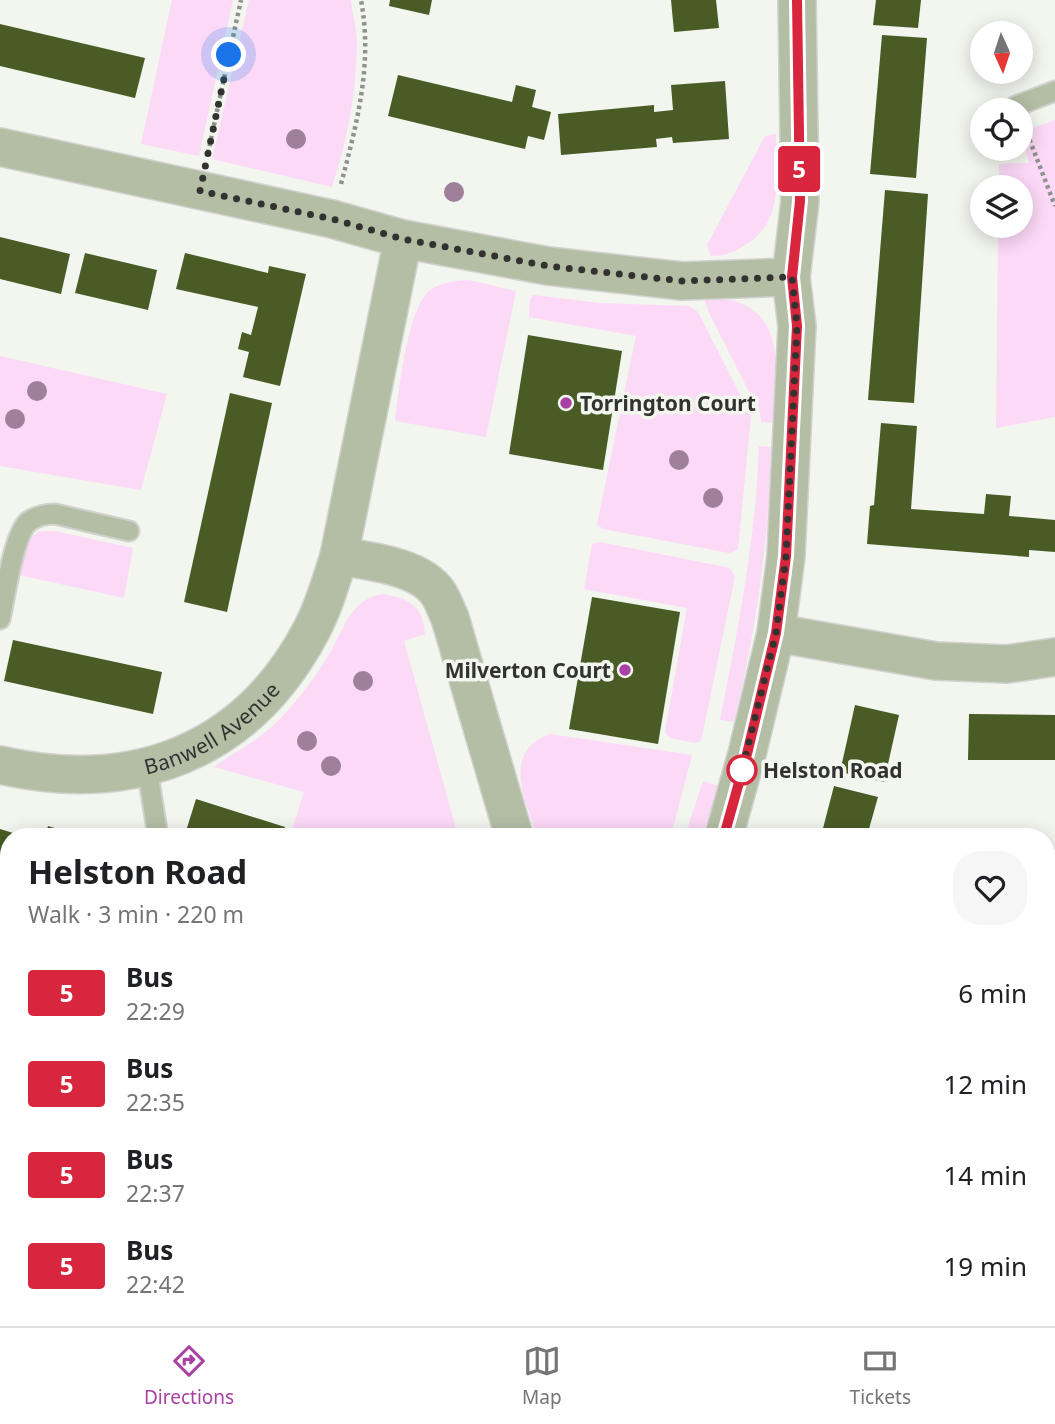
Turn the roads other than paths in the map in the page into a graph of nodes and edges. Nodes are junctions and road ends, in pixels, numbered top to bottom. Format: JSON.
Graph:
{"nodes":[{"id":1,"x":797,"y":0,"type":"edge"},
{"id":2,"x":1055,"y":91,"type":"edge"},
{"id":3,"x":1033,"y":106,"type":"edge"},
{"id":4,"x":0,"y":147,"type":"edge"},
{"id":5,"x":403,"y":239,"type":"junction"},
{"id":6,"x":792,"y":277,"type":"junction"},
{"id":7,"x":129,"y":531,"type":"dead end"},
{"id":8,"x":339,"y":556,"type":"junction"},
{"id":9,"x":0,"y":620,"type":"edge"},
{"id":10,"x":776,"y":633,"type":"junction"},
{"id":11,"x":1055,"y":657,"type":"edge"},
{"id":12,"x":0,"y":765,"type":"edge"},
{"id":13,"x":147,"y":768,"type":"junction"},
{"id":14,"x":157,"y":828,"type":"edge"},
{"id":15,"x":511,"y":828,"type":"edge"},
{"id":16,"x":726,"y":828,"type":"edge"}],
"edges":[{"from":1,"to":6,"type":"street"},
{"from":2,"to":3,"type":"lane"},
{"from":4,"to":5,"type":"street"},
{"from":5,"to":6,"type":"street"},
{"from":5,"to":8,"type":"street","name":"Banwell Avenue"},
{"from":6,"to":10,"type":"street"},
{"from":7,"to":9,"type":"lane"},
{"from":8,"to":13,"type":"street","name":"Banwell Avenue"},
{"from":8,"to":15,"type":"street"},
{"from":10,"to":11,"type":"street"},
{"from":10,"to":16,"type":"street"},
{"from":12,"to":13,"type":"street","name":"Banwell Avenue"},
{"from":13,"to":14,"type":"lane"}]}
